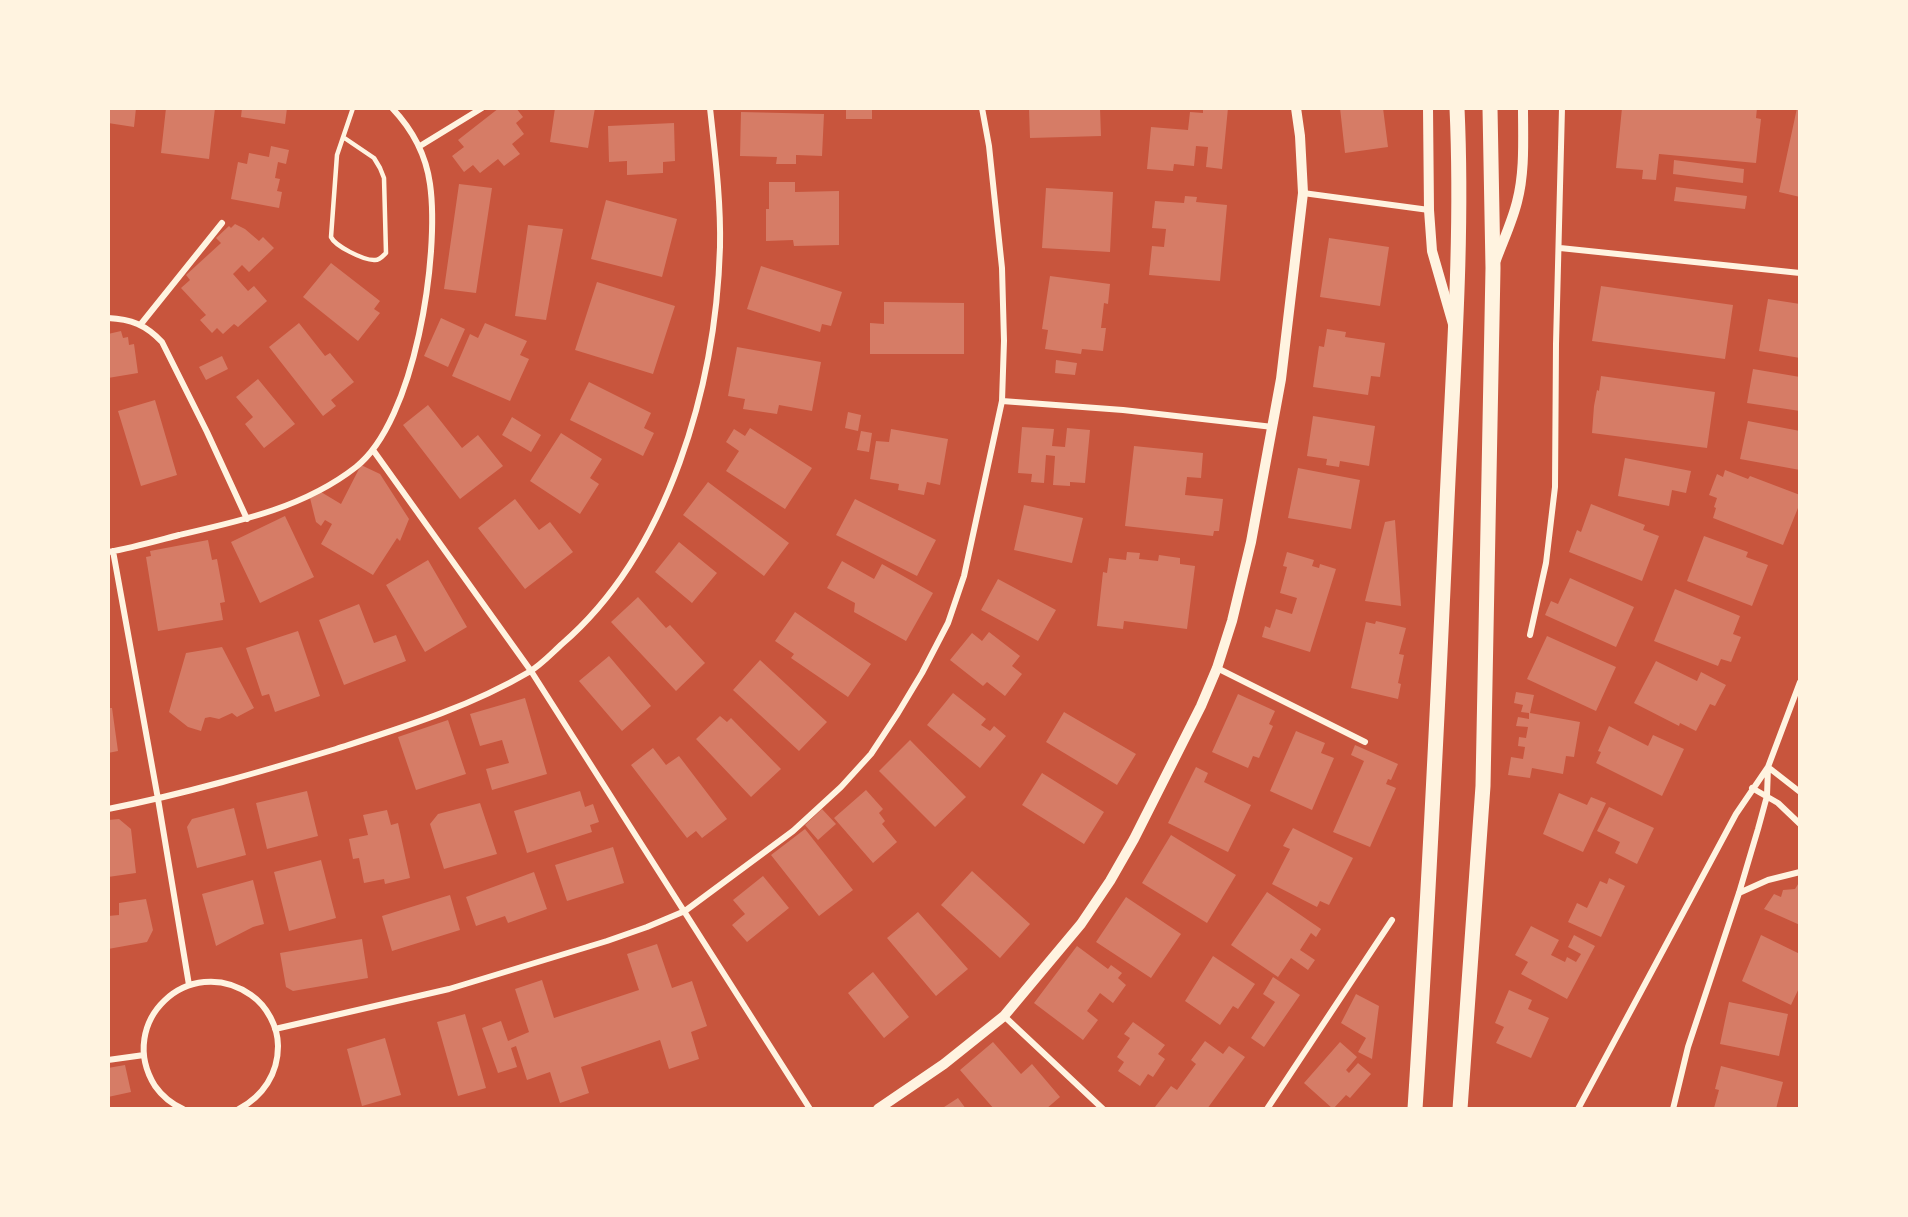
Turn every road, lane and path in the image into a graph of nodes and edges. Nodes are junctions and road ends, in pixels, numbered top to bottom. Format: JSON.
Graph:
{"nodes":[{"id":1,"x":353,"y":108,"type":"edge"},
{"id":2,"x":392,"y":108,"type":"edge"},
{"id":3,"x":482,"y":108,"type":"edge"},
{"id":4,"x":710,"y":108,"type":"edge"},
{"id":5,"x":982,"y":108,"type":"edge"},
{"id":6,"x":1296,"y":108,"type":"edge"},
{"id":7,"x":1428,"y":108,"type":"edge"},
{"id":8,"x":1457,"y":108,"type":"edge"},
{"id":9,"x":1490,"y":108,"type":"edge"},
{"id":10,"x":1522,"y":108,"type":"edge"},
{"id":11,"x":1562,"y":108,"type":"edge"},
{"id":12,"x":343,"y":137,"type":"junction"},
{"id":13,"x":420,"y":146,"type":"junction"},
{"id":14,"x":1303,"y":193,"type":"junction"},
{"id":15,"x":1429,"y":210,"type":"junction"},
{"id":16,"x":222,"y":223,"type":"dead end"},
{"id":17,"x":1560,"y":248,"type":"junction"},
{"id":18,"x":1493,"y":268,"type":"junction"},
{"id":19,"x":1800,"y":273,"type":"edge"},
{"id":20,"x":108,"y":318,"type":"edge"},
{"id":21,"x":141,"y":324,"type":"junction"},
{"id":22,"x":1455,"y":332,"type":"junction"},
{"id":23,"x":1002,"y":401,"type":"junction"},
{"id":24,"x":1273,"y":427,"type":"junction"},
{"id":25,"x":373,"y":450,"type":"junction"},
{"id":26,"x":247,"y":519,"type":"junction"},
{"id":27,"x":110,"y":551,"type":"edge"},
{"id":28,"x":1530,"y":635,"type":"dead end"},
{"id":29,"x":1217,"y":668,"type":"junction"},
{"id":30,"x":531,"y":671,"type":"junction"},
{"id":31,"x":1800,"y":682,"type":"edge"},
{"id":32,"x":1365,"y":742,"type":"dead end"},
{"id":33,"x":1768,"y":767,"type":"junction"},
{"id":34,"x":1752,"y":788,"type":"junction"},
{"id":35,"x":1800,"y":792,"type":"edge"},
{"id":36,"x":1767,"y":796,"type":"junction"},
{"id":37,"x":158,"y":799,"type":"junction"},
{"id":38,"x":108,"y":809,"type":"edge"},
{"id":39,"x":1800,"y":824,"type":"edge"},
{"id":40,"x":1800,"y":872,"type":"edge"},
{"id":41,"x":1739,"y":892,"type":"junction"},
{"id":42,"x":685,"y":911,"type":"junction"},
{"id":43,"x":1392,"y":920,"type":"dead end"},
{"id":44,"x":189,"y":985,"type":"junction"},
{"id":45,"x":1004,"y":1016,"type":"junction"},
{"id":46,"x":275,"y":1029,"type":"junction"},
{"id":47,"x":144,"y":1055,"type":"junction"},
{"id":48,"x":108,"y":1060,"type":"edge"},
{"id":49,"x":183,"y":1109,"type":"edge"},
{"id":50,"x":239,"y":1109,"type":"edge"},
{"id":51,"x":810,"y":1109,"type":"edge"},
{"id":52,"x":878,"y":1109,"type":"edge"},
{"id":53,"x":1103,"y":1109,"type":"edge"},
{"id":54,"x":1267,"y":1109,"type":"edge"},
{"id":55,"x":1414,"y":1109,"type":"edge"},
{"id":56,"x":1460,"y":1109,"type":"edge"},
{"id":57,"x":1578,"y":1109,"type":"edge"},
{"id":58,"x":1673,"y":1109,"type":"edge"}],
"edges":[{"from":1,"to":12,"type":"lane"},
{"from":2,"to":13,"type":"street"},
{"from":3,"to":13,"type":"street"},
{"from":4,"to":30,"type":"street"},
{"from":5,"to":23,"type":"street"},
{"from":6,"to":14,"type":"street"},
{"from":7,"to":15,"type":"street"},
{"from":8,"to":22,"type":"highway"},
{"from":9,"to":18,"type":"highway"},
{"from":10,"to":18,"type":"street"},
{"from":11,"to":17,"type":"street"},
{"from":12,"to":12,"type":"lane"},
{"from":13,"to":25,"type":"street"},
{"from":14,"to":15,"type":"street"},
{"from":14,"to":24,"type":"street"},
{"from":15,"to":22,"type":"street"},
{"from":16,"to":21,"type":"street"},
{"from":17,"to":19,"type":"street"},
{"from":17,"to":28,"type":"street"},
{"from":18,"to":56,"type":"highway"},
{"from":20,"to":21,"type":"street"},
{"from":21,"to":26,"type":"street"},
{"from":22,"to":55,"type":"highway"},
{"from":23,"to":24,"type":"street"},
{"from":23,"to":42,"type":"street"},
{"from":24,"to":29,"type":"street"},
{"from":25,"to":26,"type":"street"},
{"from":25,"to":30,"type":"street"},
{"from":26,"to":27,"type":"street"},
{"from":27,"to":37,"type":"street"},
{"from":29,"to":32,"type":"street"},
{"from":29,"to":45,"type":"street"},
{"from":30,"to":37,"type":"street"},
{"from":30,"to":42,"type":"street"},
{"from":31,"to":33,"type":"street"},
{"from":33,"to":34,"type":"street"},
{"from":33,"to":35,"type":"street"},
{"from":33,"to":36,"type":"street"},
{"from":34,"to":36,"type":"street"},
{"from":34,"to":57,"type":"street"},
{"from":36,"to":39,"type":"street"},
{"from":36,"to":41,"type":"street"},
{"from":37,"to":38,"type":"street"},
{"from":37,"to":44,"type":"street"},
{"from":40,"to":41,"type":"street"},
{"from":41,"to":58,"type":"street"},
{"from":42,"to":46,"type":"street"},
{"from":42,"to":51,"type":"street"},
{"from":43,"to":54,"type":"street"},
{"from":44,"to":46,"type":"street"},
{"from":44,"to":47,"type":"street"},
{"from":45,"to":52,"type":"street"},
{"from":45,"to":53,"type":"street"},
{"from":46,"to":50,"type":"street"},
{"from":47,"to":48,"type":"street"},
{"from":47,"to":49,"type":"street"}]}
